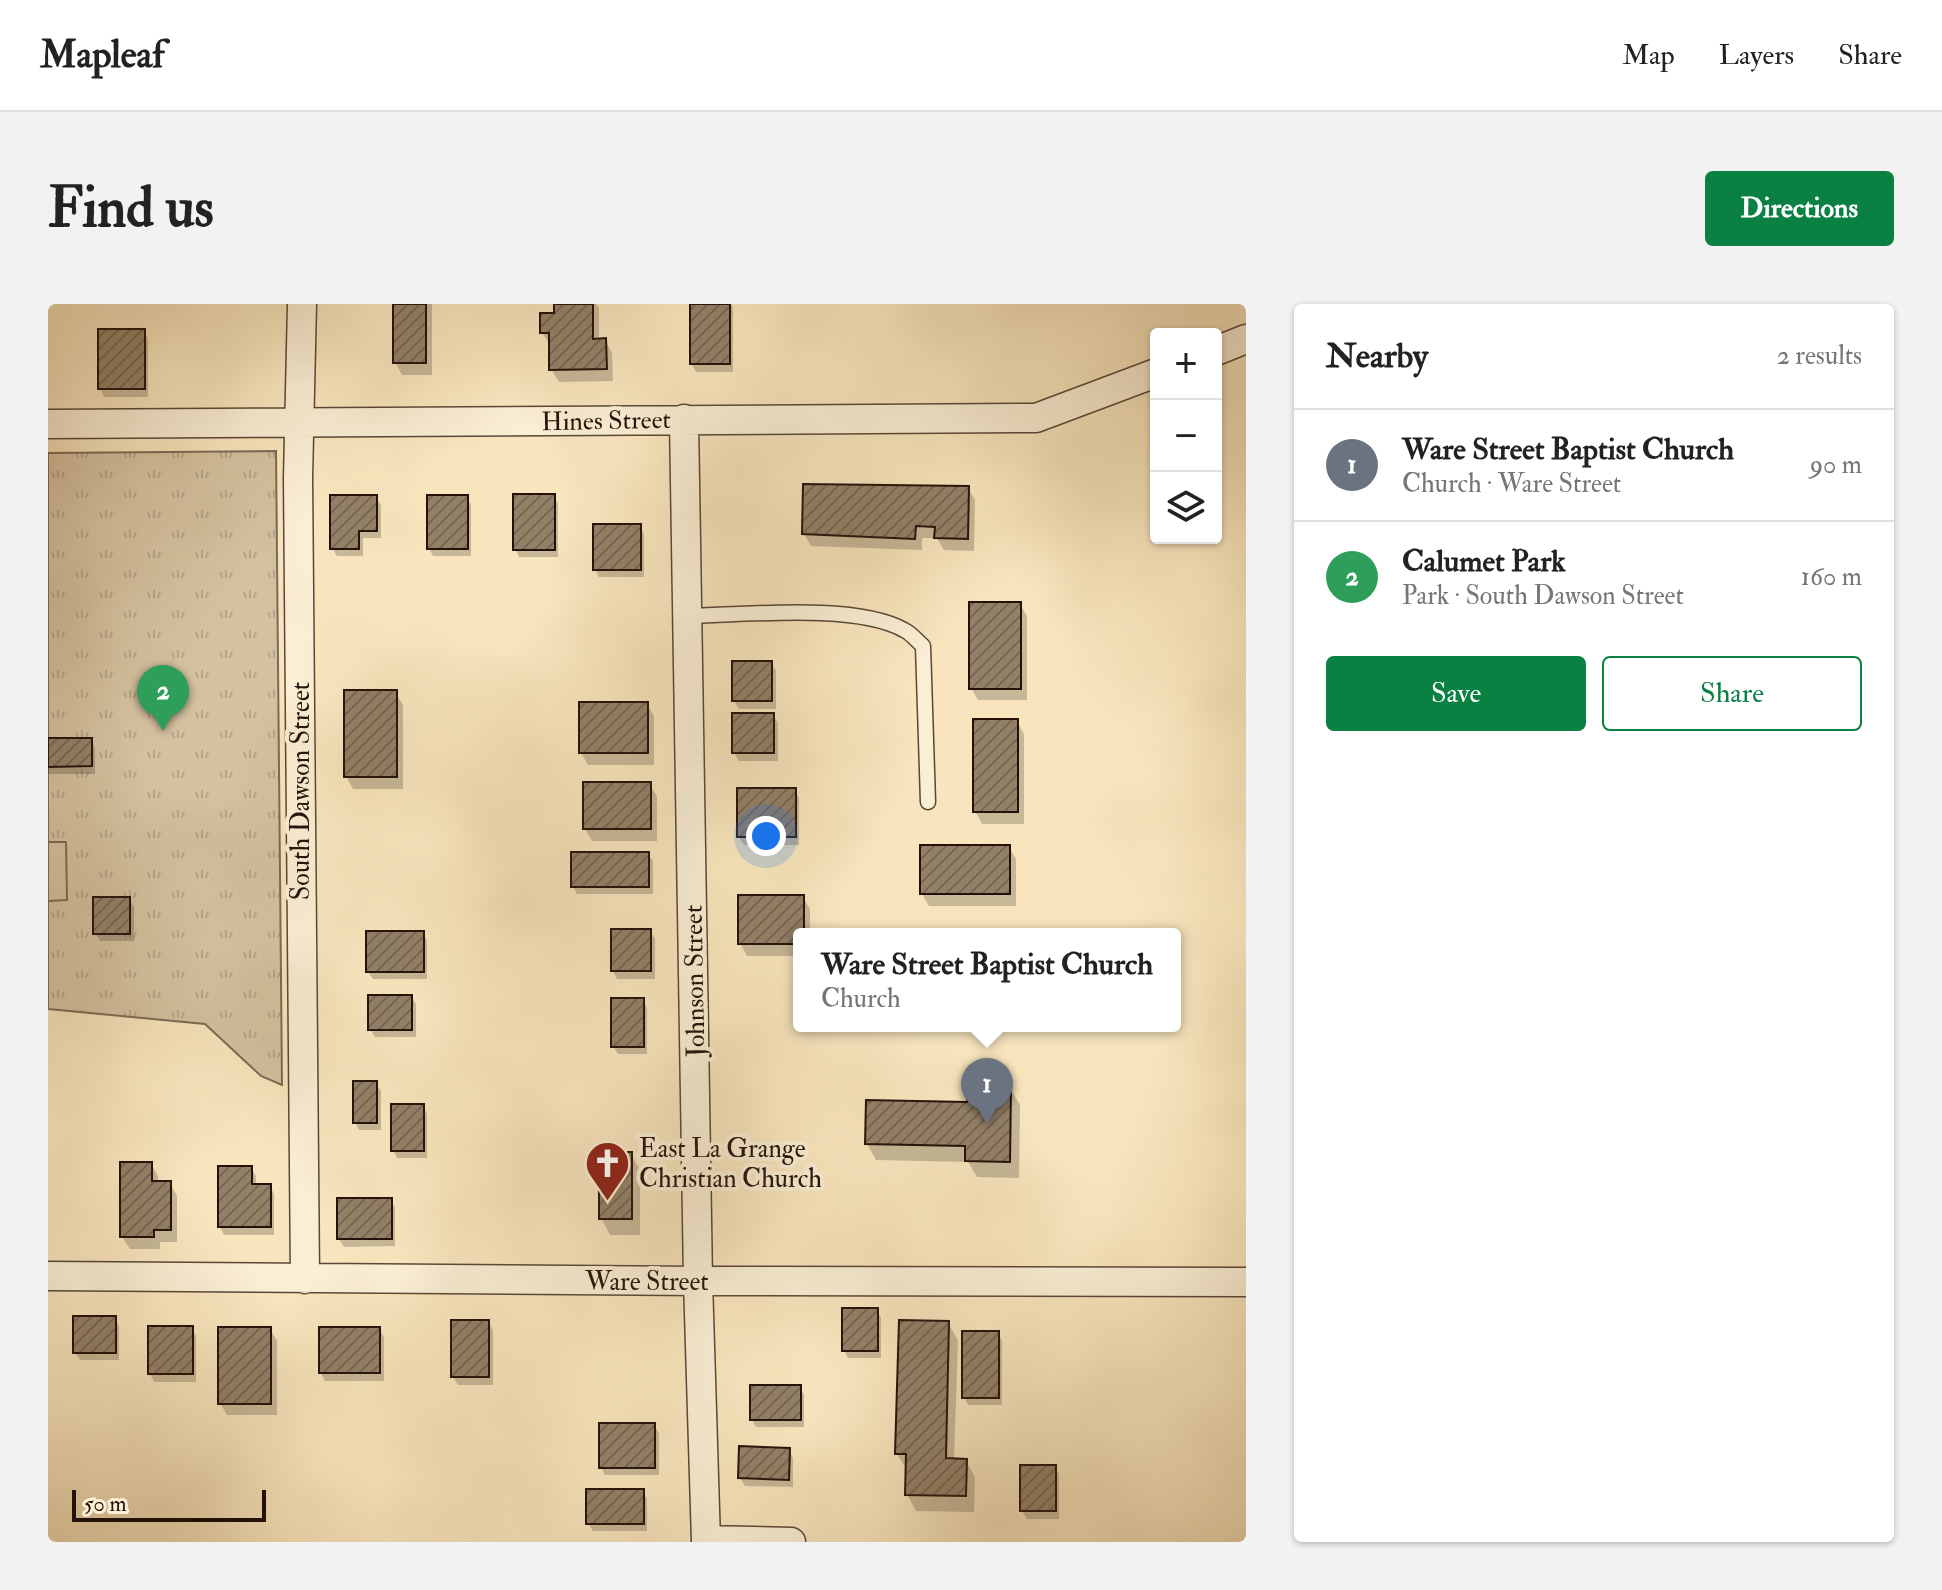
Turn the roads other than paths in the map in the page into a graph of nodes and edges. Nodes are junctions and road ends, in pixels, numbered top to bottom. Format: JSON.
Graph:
{"nodes":[{"id":1,"x":302,"y":304,"type":"edge"},
{"id":2,"x":1246,"y":339,"type":"edge"},
{"id":3,"x":1222,"y":349,"type":"edge"},
{"id":4,"x":1150,"y":375,"type":"edge"},
{"id":5,"x":684,"y":419,"type":"junction"},
{"id":6,"x":301,"y":423,"type":"junction"},
{"id":7,"x":48,"y":424,"type":"edge"},
{"id":8,"x":688,"y":616,"type":"junction"},
{"id":9,"x":928,"y":802,"type":"dead end"},
{"id":10,"x":48,"y":1276,"type":"edge"},
{"id":11,"x":305,"y":1279,"type":"junction"},
{"id":12,"x":698,"y":1281,"type":"junction"},
{"id":13,"x":1246,"y":1282,"type":"edge"},
{"id":14,"x":706,"y":1541,"type":"edge"},
{"id":15,"x":791,"y":1542,"type":"edge"}],
"edges":[{"from":1,"to":6,"type":"street","name":"South Dawson Street"},
{"from":2,"to":3,"type":"street"},
{"from":4,"to":5,"type":"street","name":"Hines Street"},
{"from":5,"to":6,"type":"street","name":"Hines Street"},
{"from":5,"to":8,"type":"street","name":"Johnson Street"},
{"from":6,"to":7,"type":"street","name":"Hines Street"},
{"from":6,"to":11,"type":"street","name":"South Dawson Street"},
{"from":8,"to":9,"type":"lane"},
{"from":8,"to":12,"type":"street","name":"Johnson Street"},
{"from":10,"to":11,"type":"street","name":"Ware Street"},
{"from":11,"to":12,"type":"street","name":"Ware Street"},
{"from":12,"to":13,"type":"street","name":"Ware Street"},
{"from":12,"to":14,"type":"street","name":"Johnson Street"},
{"from":14,"to":15,"type":"street"}]}
